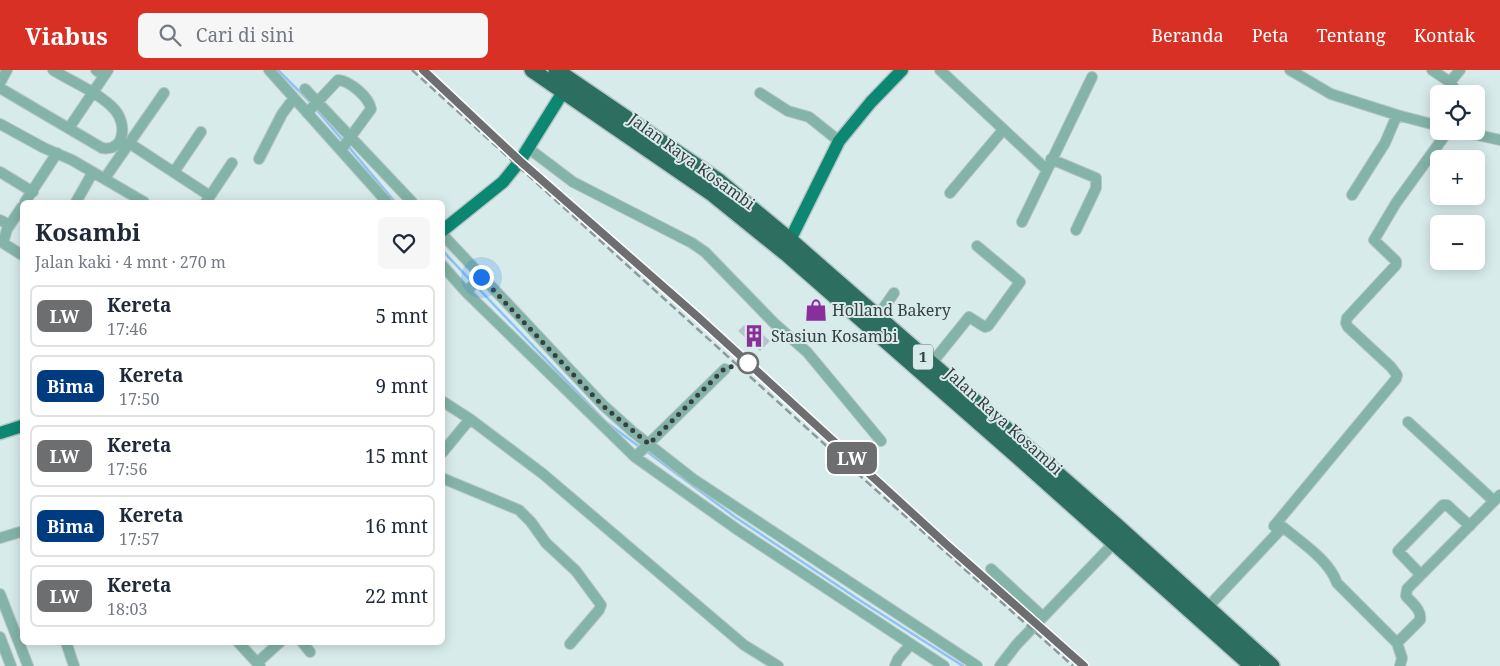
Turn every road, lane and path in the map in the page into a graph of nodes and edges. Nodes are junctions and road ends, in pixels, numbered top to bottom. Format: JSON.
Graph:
{"nodes":[{"id":1,"x":7,"y":70,"type":"edge"},
{"id":2,"x":53,"y":70,"type":"edge"},
{"id":3,"x":268,"y":70,"type":"edge"},
{"id":4,"x":532,"y":70,"type":"edge"},
{"id":5,"x":556,"y":70,"type":"edge"},
{"id":6,"x":902,"y":70,"type":"edge"},
{"id":7,"x":940,"y":70,"type":"edge"},
{"id":8,"x":1290,"y":70,"type":"edge"},
{"id":9,"x":1432,"y":70,"type":"edge"},
{"id":10,"x":1460,"y":70,"type":"edge"},
{"id":11,"x":103,"y":72,"type":"edge"},
{"id":12,"x":1092,"y":77,"type":"dead end"},
{"id":13,"x":0,"y":82,"type":"edge"},
{"id":14,"x":1450,"y":82,"type":"junction"},
{"id":15,"x":1452,"y":85,"type":"edge"},
{"id":16,"x":0,"y":88,"type":"edge"},
{"id":17,"x":305,"y":89,"type":"dead end"},
{"id":18,"x":563,"y":92,"type":"junction"},
{"id":19,"x":91,"y":93,"type":"junction"},
{"id":20,"x":164,"y":93,"type":"dead end"},
{"id":21,"x":760,"y":93,"type":"dead end"},
{"id":22,"x":294,"y":98,"type":"junction"},
{"id":23,"x":313,"y":108,"type":"junction"},
{"id":24,"x":1397,"y":116,"type":"junction"},
{"id":25,"x":0,"y":124,"type":"edge"},
{"id":26,"x":1430,"y":124,"type":"edge"},
{"id":27,"x":68,"y":128,"type":"junction"},
{"id":28,"x":1002,"y":130,"type":"junction"},
{"id":29,"x":201,"y":132,"type":"dead end"},
{"id":30,"x":1485,"y":137,"type":"edge"},
{"id":31,"x":1442,"y":140,"type":"edge"},
{"id":32,"x":1500,"y":140,"type":"edge"},
{"id":33,"x":839,"y":141,"type":"junction"},
{"id":34,"x":129,"y":143,"type":"junction"},
{"id":35,"x":346,"y":144,"type":"junction"},
{"id":36,"x":528,"y":148,"type":"junction"},
{"id":37,"x":57,"y":153,"type":"junction"},
{"id":38,"x":259,"y":159,"type":"dead end"},
{"id":39,"x":232,"y":163,"type":"dead end"},
{"id":40,"x":1048,"y":164,"type":"junction"},
{"id":41,"x":0,"y":172,"type":"edge"},
{"id":42,"x":93,"y":172,"type":"junction"},
{"id":43,"x":174,"y":172,"type":"junction"},
{"id":44,"x":105,"y":178,"type":"junction"},
{"id":45,"x":33,"y":192,"type":"junction"},
{"id":46,"x":950,"y":192,"type":"dead end"},
{"id":47,"x":1352,"y":195,"type":"dead end"},
{"id":48,"x":208,"y":199,"type":"edge"},
{"id":49,"x":27,"y":200,"type":"edge"},
{"id":50,"x":77,"y":200,"type":"edge"},
{"id":51,"x":141,"y":200,"type":"edge"},
{"id":52,"x":386,"y":200,"type":"edge"},
{"id":53,"x":410,"y":200,"type":"edge"},
{"id":54,"x":20,"y":210,"type":"edge"},
{"id":55,"x":0,"y":220,"type":"edge"},
{"id":56,"x":1022,"y":222,"type":"dead end"},
{"id":57,"x":10,"y":225,"type":"junction"},
{"id":58,"x":445,"y":230,"type":"edge"},
{"id":59,"x":1076,"y":230,"type":"dead end"},
{"id":60,"x":445,"y":237,"type":"edge"},
{"id":61,"x":790,"y":240,"type":"junction"},
{"id":62,"x":977,"y":246,"type":"dead end"},
{"id":63,"x":20,"y":254,"type":"edge"},
{"id":64,"x":445,"y":267,"type":"edge"},
{"id":65,"x":473,"y":285,"type":"junction"},
{"id":66,"x":894,"y":293,"type":"dead end"},
{"id":67,"x":877,"y":316,"type":"junction"},
{"id":68,"x":931,"y":364,"type":"junction"},
{"id":69,"x":725,"y":368,"type":"dead end"},
{"id":70,"x":445,"y":403,"type":"edge"},
{"id":71,"x":470,"y":419,"type":"junction"},
{"id":72,"x":1408,"y":422,"type":"dead end"},
{"id":73,"x":20,"y":427,"type":"edge"},
{"id":74,"x":0,"y":432,"type":"edge"},
{"id":75,"x":881,"y":441,"type":"dead end"},
{"id":76,"x":445,"y":449,"type":"edge"},
{"id":77,"x":642,"y":451,"type":"junction"},
{"id":78,"x":445,"y":479,"type":"edge"},
{"id":79,"x":1497,"y":498,"type":"edge"},
{"id":80,"x":1274,"y":526,"type":"dead end"},
{"id":81,"x":1470,"y":526,"type":"junction"},
{"id":82,"x":20,"y":532,"type":"edge"},
{"id":83,"x":0,"y":538,"type":"edge"},
{"id":84,"x":1114,"y":543,"type":"junction"},
{"id":85,"x":991,"y":569,"type":"dead end"},
{"id":86,"x":1420,"y":574,"type":"junction"},
{"id":87,"x":0,"y":594,"type":"edge"},
{"id":88,"x":1207,"y":608,"type":"junction"},
{"id":89,"x":1043,"y":617,"type":"junction"},
{"id":90,"x":0,"y":637,"type":"edge"},
{"id":91,"x":1397,"y":643,"type":"junction"},
{"id":92,"x":570,"y":644,"type":"dead end"},
{"id":93,"x":911,"y":644,"type":"junction"},
{"id":94,"x":67,"y":645,"type":"edge"},
{"id":95,"x":241,"y":645,"type":"edge"},
{"id":96,"x":277,"y":645,"type":"edge"},
{"id":97,"x":304,"y":645,"type":"edge"},
{"id":98,"x":310,"y":652,"type":"dead end"},
{"id":99,"x":259,"y":665,"type":"edge"},
{"id":100,"x":11,"y":666,"type":"edge"},
{"id":101,"x":28,"y":666,"type":"edge"},
{"id":102,"x":74,"y":666,"type":"edge"},
{"id":103,"x":778,"y":666,"type":"edge"},
{"id":104,"x":895,"y":666,"type":"edge"},
{"id":105,"x":944,"y":666,"type":"edge"},
{"id":106,"x":977,"y":666,"type":"edge"},
{"id":107,"x":1000,"y":666,"type":"edge"},
{"id":108,"x":1252,"y":666,"type":"edge"},
{"id":109,"x":1272,"y":666,"type":"edge"},
{"id":110,"x":1400,"y":666,"type":"edge"}],
"edges":[{"from":1,"to":13,"type":"street"},
{"from":2,"to":19,"type":"street"},
{"from":3,"to":22,"type":"street"},
{"from":4,"to":18,"type":"highway","name":"Jalan Raya Kosambi","number":"1"},
{"from":5,"to":61,"type":"highway","name":"Jalan Raya Kosambi","number":"1"},
{"from":6,"to":33,"type":"main road"},
{"from":7,"to":28,"type":"street"},
{"from":8,"to":24,"type":"street"},
{"from":9,"to":14,"type":"street"},
{"from":10,"to":14,"type":"street"},
{"from":11,"to":19,"type":"street"},
{"from":12,"to":40,"type":"street"},
{"from":14,"to":15,"type":"street"},
{"from":16,"to":27,"type":"street"},
{"from":17,"to":23,"type":"street"},
{"from":18,"to":36,"type":"main road"},
{"from":18,"to":84,"type":"highway","name":"Jalan Raya Kosambi","number":"1"},
{"from":19,"to":27,"type":"street"},
{"from":19,"to":27,"type":"street"},
{"from":20,"to":34,"type":"street"},
{"from":21,"to":33,"type":"street"},
{"from":22,"to":23,"type":"street"},
{"from":22,"to":38,"type":"street"},
{"from":23,"to":35,"type":"street"},
{"from":23,"to":35,"type":"street"},
{"from":23,"to":35,"type":"street"},
{"from":24,"to":26,"type":"street"},
{"from":24,"to":47,"type":"street"},
{"from":25,"to":37,"type":"street"},
{"from":28,"to":40,"type":"street"},
{"from":28,"to":46,"type":"street"},
{"from":29,"to":43,"type":"street"},
{"from":30,"to":32,"type":"street"},
{"from":31,"to":80,"type":"street"},
{"from":33,"to":61,"type":"main road"},
{"from":34,"to":43,"type":"street"},
{"from":34,"to":44,"type":"street"},
{"from":35,"to":52,"type":"street"},
{"from":35,"to":53,"type":"street"},
{"from":36,"to":58,"type":"main road"},
{"from":36,"to":75,"type":"street"},
{"from":37,"to":42,"type":"street"},
{"from":37,"to":45,"type":"street"},
{"from":39,"to":48,"type":"street"},
{"from":40,"to":56,"type":"street"},
{"from":40,"to":59,"type":"street"},
{"from":41,"to":45,"type":"street"},
{"from":42,"to":44,"type":"street"},
{"from":42,"to":50,"type":"street"},
{"from":43,"to":48,"type":"street"},
{"from":44,"to":51,"type":"street"},
{"from":45,"to":49,"type":"street"},
{"from":54,"to":57,"type":"street"},
{"from":55,"to":57,"type":"street"},
{"from":57,"to":63,"type":"street"},
{"from":60,"to":65,"type":"street"},
{"from":61,"to":67,"type":"highway","name":"Jalan Raya Kosambi","number":"1"},
{"from":62,"to":68,"type":"street"},
{"from":64,"to":65,"type":"street"},
{"from":65,"to":77,"type":"street"},
{"from":65,"to":77,"type":"street"},
{"from":66,"to":67,"type":"street"},
{"from":67,"to":68,"type":"highway","name":"Jalan Raya Kosambi","number":"1"},
{"from":68,"to":88,"type":"highway","name":"Jalan Raya Kosambi","number":"1"},
{"from":69,"to":77,"type":"street"},
{"from":70,"to":71,"type":"street"},
{"from":71,"to":76,"type":"street"},
{"from":71,"to":103,"type":"street"},
{"from":72,"to":79,"type":"street"},
{"from":73,"to":74,"type":"main road"},
{"from":77,"to":93,"type":"street"},
{"from":77,"to":106,"type":"street"},
{"from":78,"to":92,"type":"street"},
{"from":79,"to":81,"type":"street"},
{"from":81,"to":86,"type":"street"},
{"from":81,"to":86,"type":"street"},
{"from":82,"to":83,"type":"street"},
{"from":84,"to":89,"type":"street"},
{"from":84,"to":108,"type":"highway","name":"Jalan Raya Kosambi","number":"1"},
{"from":85,"to":89,"type":"street"},
{"from":86,"to":91,"type":"street"},
{"from":87,"to":101,"type":"street"},
{"from":88,"to":91,"type":"street"},
{"from":88,"to":109,"type":"highway","name":"Jalan Raya Kosambi","number":"1"},
{"from":89,"to":107,"type":"street"},
{"from":90,"to":100,"type":"street"},
{"from":91,"to":110,"type":"street"},
{"from":93,"to":104,"type":"street"},
{"from":93,"to":105,"type":"street"},
{"from":94,"to":102,"type":"street"},
{"from":95,"to":99,"type":"street"},
{"from":96,"to":99,"type":"street"},
{"from":97,"to":98,"type":"street"}]}
